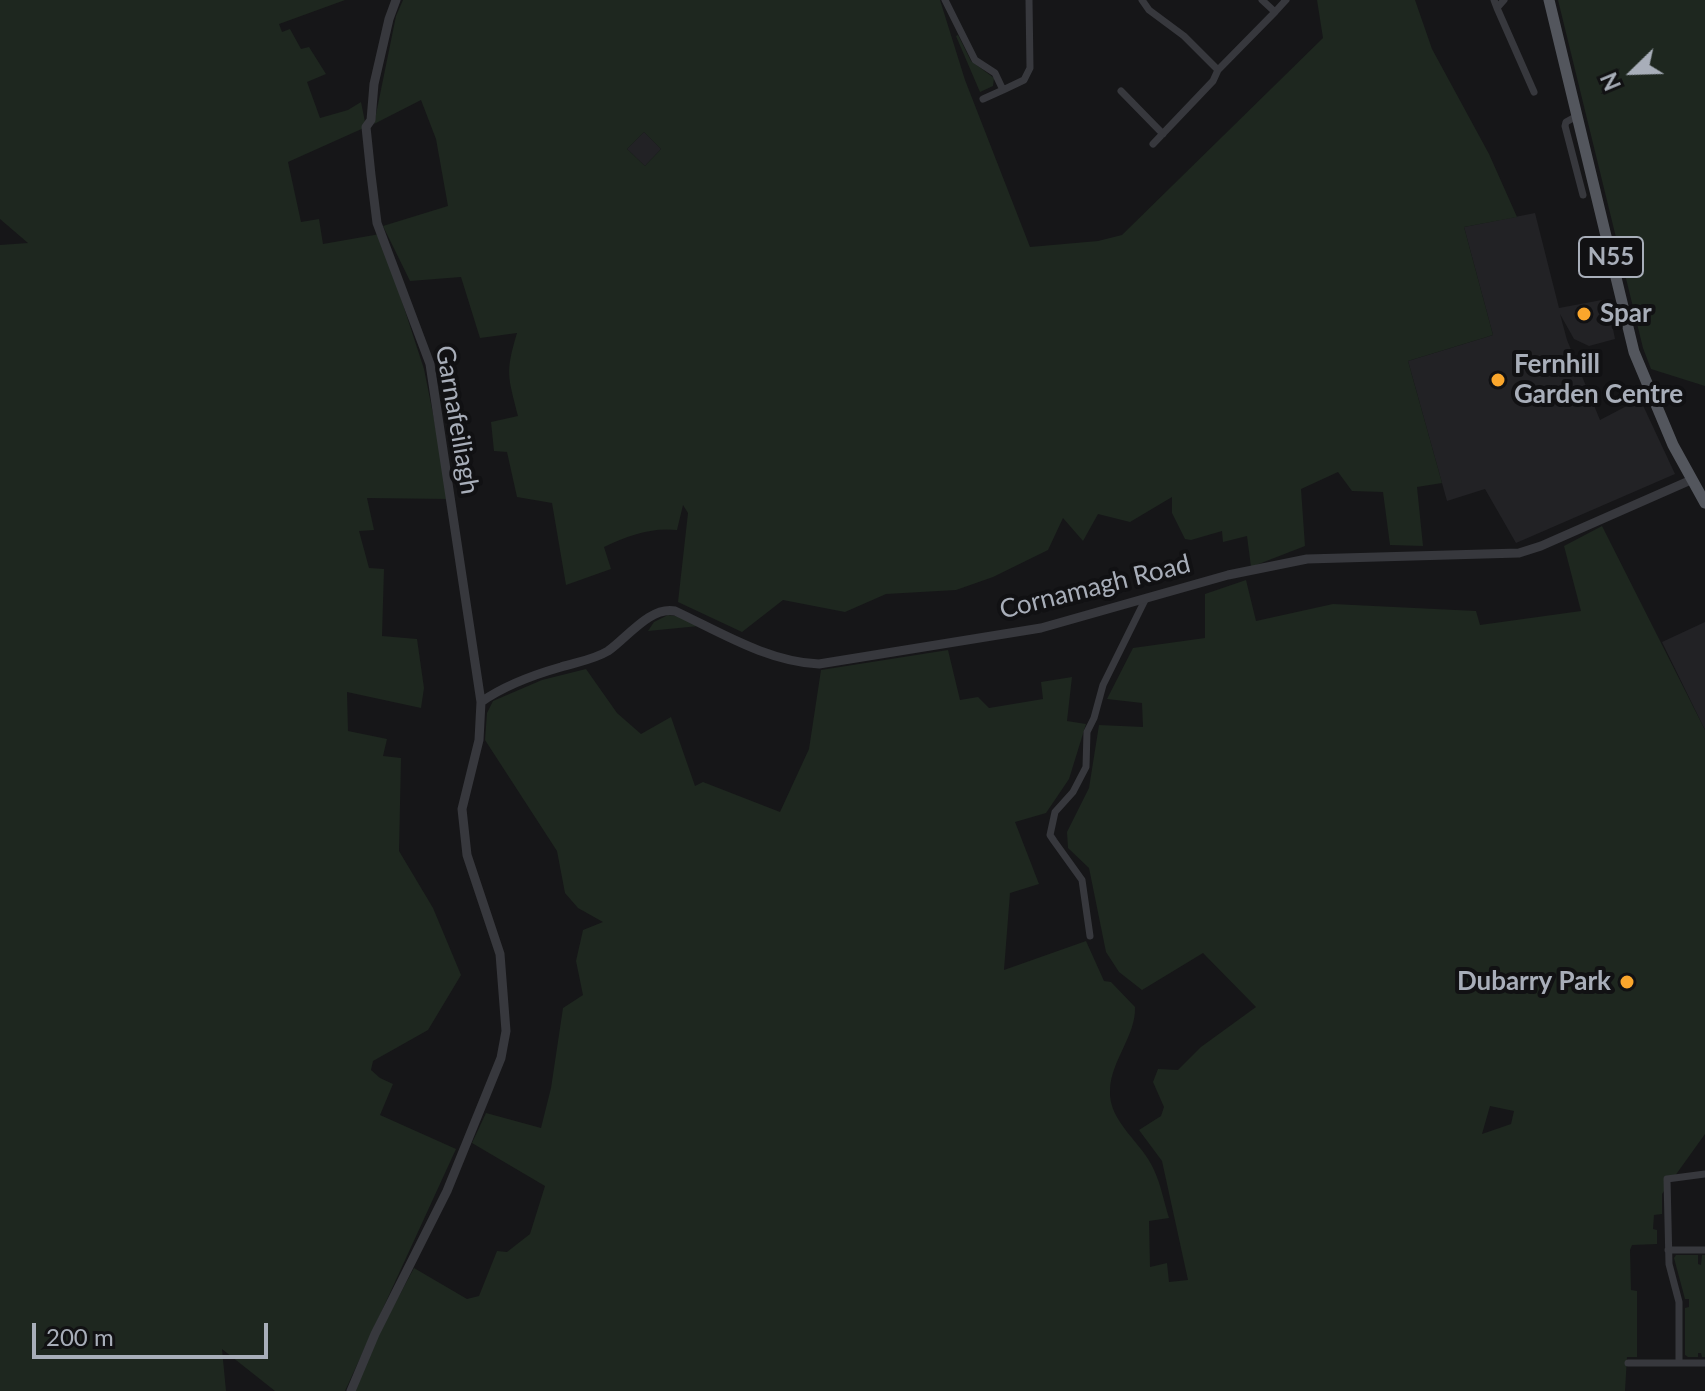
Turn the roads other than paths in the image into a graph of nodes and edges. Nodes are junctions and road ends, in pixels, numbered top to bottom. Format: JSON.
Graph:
{"nodes":[{"id":1,"x":396,"y":0,"type":"edge"},
{"id":2,"x":945,"y":0,"type":"edge"},
{"id":3,"x":1029,"y":0,"type":"edge"},
{"id":4,"x":1142,"y":0,"type":"edge"},
{"id":5,"x":1262,"y":0,"type":"edge"},
{"id":6,"x":1286,"y":0,"type":"edge"},
{"id":7,"x":1504,"y":0,"type":"edge"},
{"id":8,"x":1549,"y":0,"type":"edge"},
{"id":9,"x":1496,"y":4,"type":"edge"},
{"id":10,"x":1275,"y":12,"type":"junction"},
{"id":11,"x":1218,"y":70,"type":"junction"},
{"id":12,"x":1003,"y":90,"type":"junction"},
{"id":13,"x":1121,"y":91,"type":"dead end"},
{"id":14,"x":1534,"y":92,"type":"dead end"},
{"id":15,"x":983,"y":99,"type":"dead end"},
{"id":16,"x":1577,"y":116,"type":"junction"},
{"id":17,"x":1163,"y":134,"type":"junction"},
{"id":18,"x":1153,"y":144,"type":"dead end"},
{"id":19,"x":1583,"y":195,"type":"dead end"},
{"id":20,"x":1691,"y":480,"type":"junction"},
{"id":21,"x":1705,"y":503,"type":"edge"},
{"id":22,"x":1146,"y":598,"type":"junction"},
{"id":23,"x":481,"y":702,"type":"junction"},
{"id":24,"x":1090,"y":936,"type":"dead end"},
{"id":25,"x":1705,"y":1174,"type":"edge"},
{"id":26,"x":1668,"y":1250,"type":"junction"},
{"id":27,"x":1705,"y":1250,"type":"edge"},
{"id":28,"x":1628,"y":1363,"type":"dead end"},
{"id":29,"x":1679,"y":1363,"type":"junction"},
{"id":30,"x":1705,"y":1363,"type":"edge"},
{"id":31,"x":351,"y":1391,"type":"edge"}],
"edges":[{"from":1,"to":23,"type":"street","name":"Garnafeiliagh"},
{"from":2,"to":12,"type":"street"},
{"from":3,"to":12,"type":"street"},
{"from":4,"to":11,"type":"street"},
{"from":5,"to":10,"type":"street"},
{"from":6,"to":10,"type":"street"},
{"from":7,"to":9,"type":"street"},
{"from":8,"to":16,"type":"main road","number":"N55"},
{"from":9,"to":14,"type":"street"},
{"from":10,"to":11,"type":"street"},
{"from":11,"to":17,"type":"street"},
{"from":12,"to":15,"type":"street"},
{"from":13,"to":17,"type":"street"},
{"from":16,"to":19,"type":"street"},
{"from":16,"to":20,"type":"main road","number":"N55"},
{"from":17,"to":18,"type":"street"},
{"from":20,"to":21,"type":"main road","number":"N55"},
{"from":20,"to":22,"type":"street","name":"Cornamagh Road"},
{"from":22,"to":23,"type":"street","name":"Cornamagh Road"},
{"from":22,"to":24,"type":"street"},
{"from":23,"to":31,"type":"street","name":"Garnafeiliagh"},
{"from":25,"to":26,"type":"street"},
{"from":26,"to":27,"type":"street"},
{"from":26,"to":29,"type":"street"},
{"from":28,"to":29,"type":"street"},
{"from":29,"to":30,"type":"street"}]}
